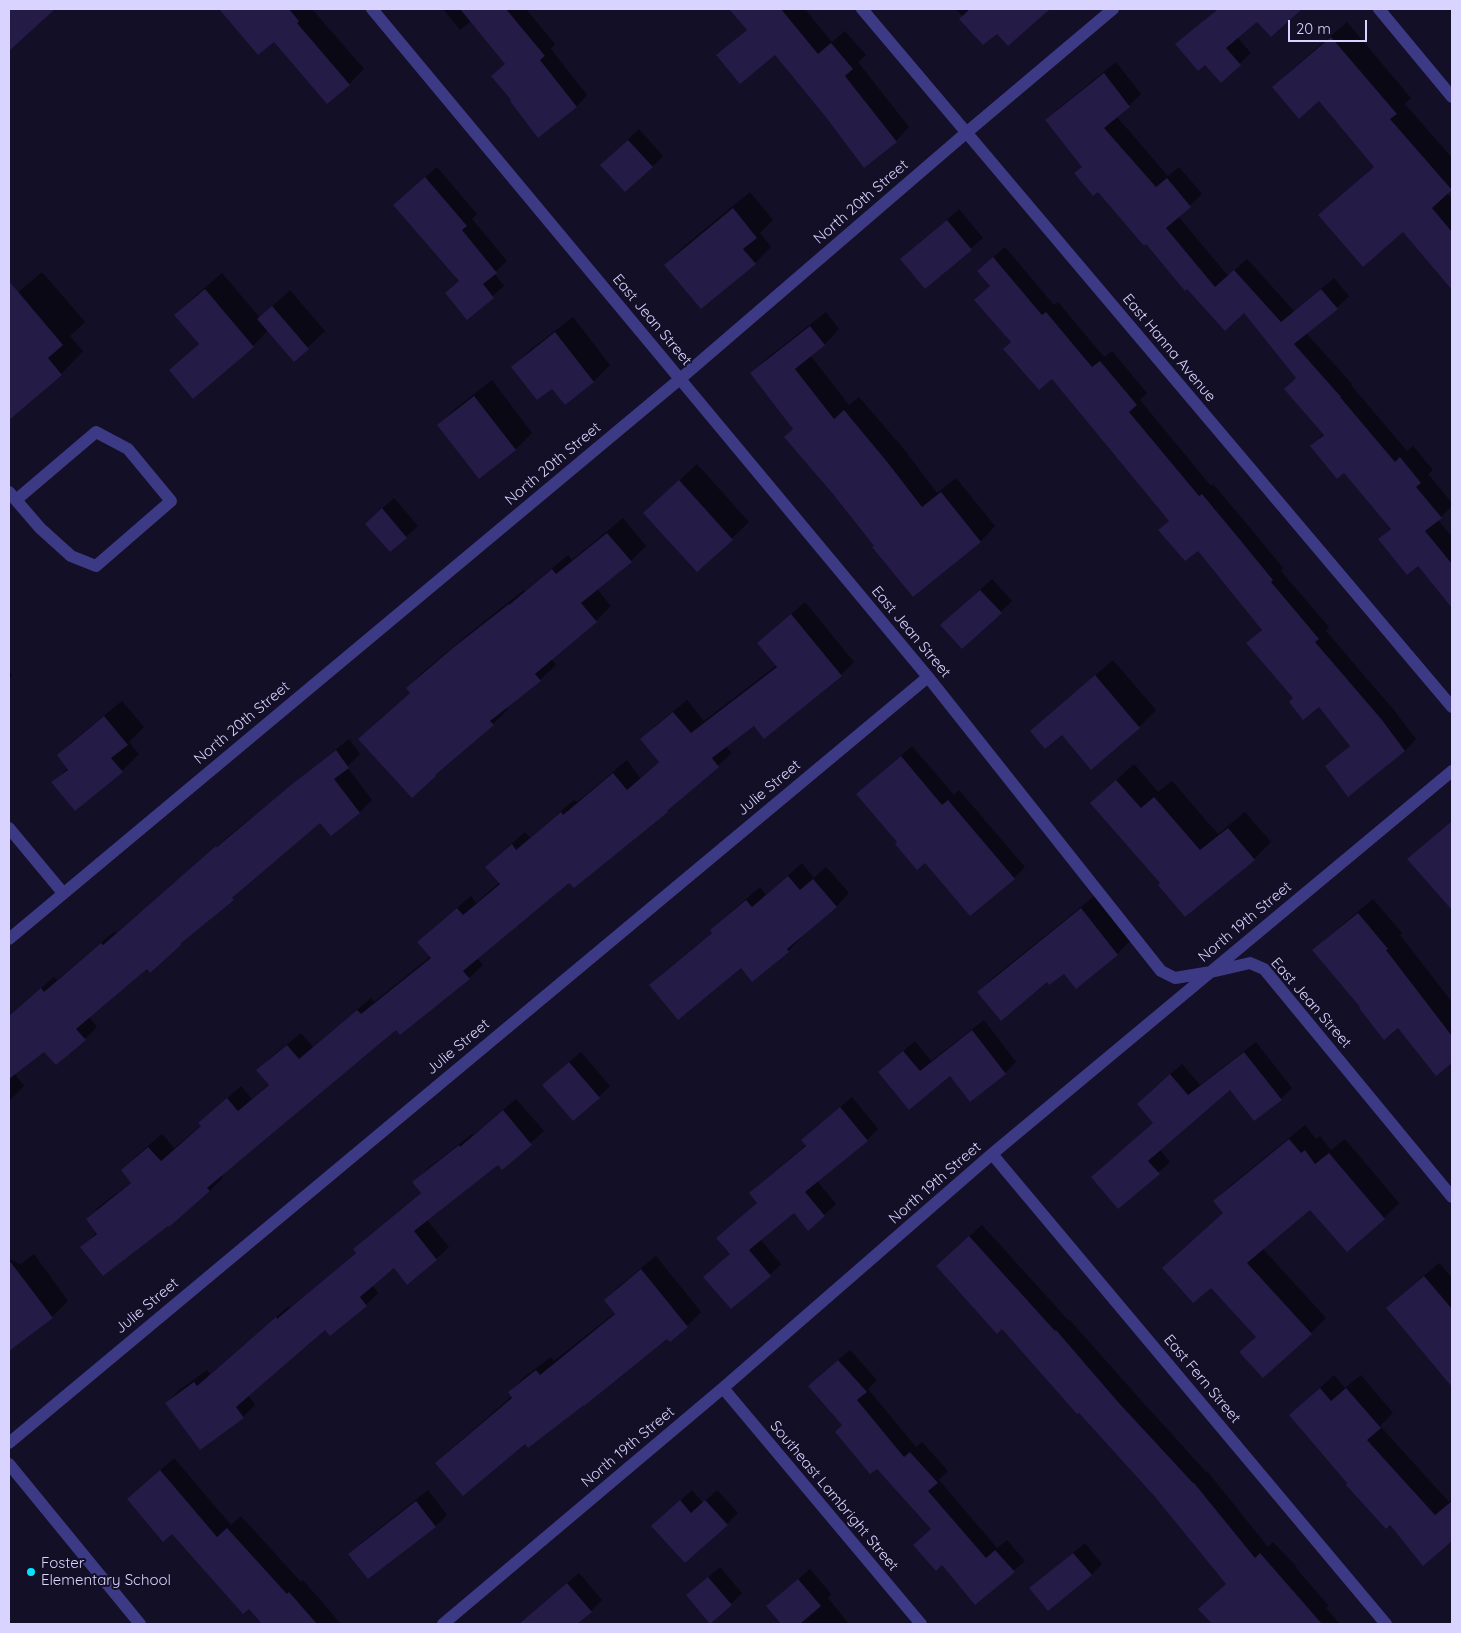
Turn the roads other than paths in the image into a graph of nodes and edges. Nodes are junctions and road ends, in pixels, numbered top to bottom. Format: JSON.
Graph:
{"nodes":[{"id":1,"x":372,"y":9,"type":"edge"},
{"id":2,"x":862,"y":9,"type":"edge"},
{"id":3,"x":1113,"y":9,"type":"edge"},
{"id":4,"x":1378,"y":9,"type":"edge"},
{"id":5,"x":1452,"y":97,"type":"edge"},
{"id":6,"x":966,"y":133,"type":"junction"},
{"id":7,"x":680,"y":379,"type":"junction"},
{"id":8,"x":12,"y":496,"type":"edge"},
{"id":9,"x":928,"y":677,"type":"junction"},
{"id":10,"x":1452,"y":707,"type":"edge"},
{"id":11,"x":1452,"y":771,"type":"edge"},
{"id":12,"x":9,"y":828,"type":"edge"},
{"id":13,"x":63,"y":893,"type":"junction"},
{"id":14,"x":9,"y":939,"type":"edge"},
{"id":15,"x":1211,"y":972,"type":"junction"},
{"id":16,"x":992,"y":1154,"type":"junction"},
{"id":17,"x":1452,"y":1197,"type":"edge"},
{"id":18,"x":723,"y":1388,"type":"junction"},
{"id":19,"x":9,"y":1442,"type":"edge"},
{"id":20,"x":9,"y":1464,"type":"edge"},
{"id":21,"x":140,"y":1624,"type":"edge"},
{"id":22,"x":443,"y":1624,"type":"edge"},
{"id":23,"x":921,"y":1624,"type":"edge"},
{"id":24,"x":1386,"y":1624,"type":"edge"}],
"edges":[{"from":1,"to":7,"type":"street","name":"East Jean Street"},
{"from":2,"to":6,"type":"street","name":"East Hanna Avenue"},
{"from":3,"to":6,"type":"street","name":"North 20th Street"},
{"from":4,"to":5,"type":"street"},
{"from":6,"to":7,"type":"street","name":"North 20th Street"},
{"from":6,"to":10,"type":"street","name":"East Hanna Avenue"},
{"from":7,"to":9,"type":"street","name":"East Jean Street"},
{"from":7,"to":13,"type":"street","name":"North 20th Street"},
{"from":8,"to":8,"type":"street"},
{"from":9,"to":15,"type":"street","name":"East Jean Street"},
{"from":9,"to":19,"type":"street","name":"Julie Street"},
{"from":11,"to":15,"type":"street","name":"North 19th Street"},
{"from":12,"to":13,"type":"street"},
{"from":13,"to":14,"type":"street","name":"North 20th Street"},
{"from":15,"to":16,"type":"street","name":"North 19th Street"},
{"from":15,"to":17,"type":"street","name":"East Jean Street"},
{"from":16,"to":18,"type":"street","name":"North 19th Street"},
{"from":16,"to":24,"type":"street","name":"East Fern Street"},
{"from":18,"to":22,"type":"street","name":"North 19th Street"},
{"from":18,"to":23,"type":"street","name":"Southeast Lambright Street"},
{"from":20,"to":21,"type":"street"}]}
